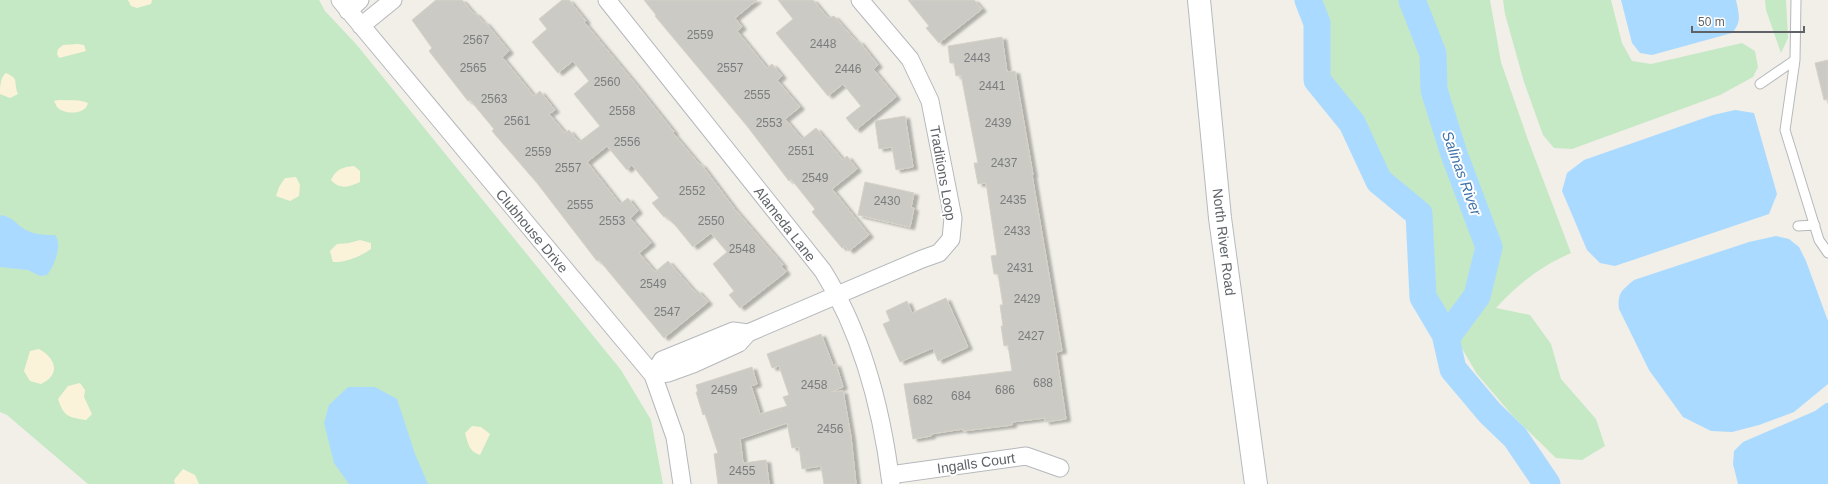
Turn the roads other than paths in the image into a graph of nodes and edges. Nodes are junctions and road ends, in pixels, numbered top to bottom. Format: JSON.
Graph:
{"nodes":[{"id":1,"x":393,"y":0,"type":"edge"},
{"id":2,"x":607,"y":0,"type":"edge"},
{"id":3,"x":860,"y":0,"type":"edge"},
{"id":4,"x":1198,"y":0,"type":"edge"},
{"id":5,"x":1796,"y":0,"type":"edge"},
{"id":6,"x":349,"y":4,"type":"edge"},
{"id":7,"x":361,"y":26,"type":"junction"},
{"id":8,"x":1795,"y":60,"type":"junction"},
{"id":9,"x":1760,"y":84,"type":"dead end"},
{"id":10,"x":1815,"y":225,"type":"junction"},
{"id":11,"x":1798,"y":226,"type":"dead end"},
{"id":12,"x":1828,"y":253,"type":"edge"},
{"id":13,"x":837,"y":294,"type":"junction"},
{"id":14,"x":653,"y":375,"type":"junction"},
{"id":15,"x":1060,"y":468,"type":"dead end"},
{"id":16,"x":890,"y":480,"type":"edge"},
{"id":17,"x":682,"y":484,"type":"edge"},
{"id":18,"x":1256,"y":484,"type":"edge"}],
"edges":[{"from":1,"to":7,"type":"street"},
{"from":2,"to":13,"type":"street","name":"Alameda Lane"},
{"from":3,"to":13,"type":"street","name":"Traditions Loop"},
{"from":4,"to":18,"type":"main road","name":"North River Road"},
{"from":5,"to":8,"type":"lane"},
{"from":6,"to":7,"type":"street","name":"Clubhouse Drive"},
{"from":7,"to":14,"type":"street","name":"Clubhouse Drive"},
{"from":8,"to":9,"type":"lane"},
{"from":8,"to":10,"type":"lane"},
{"from":10,"to":11,"type":"lane"},
{"from":10,"to":12,"type":"lane"},
{"from":13,"to":14,"type":"street","name":"Traditions Loop"},
{"from":13,"to":16,"type":"street","name":"Alameda Lane"},
{"from":14,"to":17,"type":"street","name":"Clubhouse Drive"},
{"from":15,"to":16,"type":"street","name":"Ingalls Court"}]}
